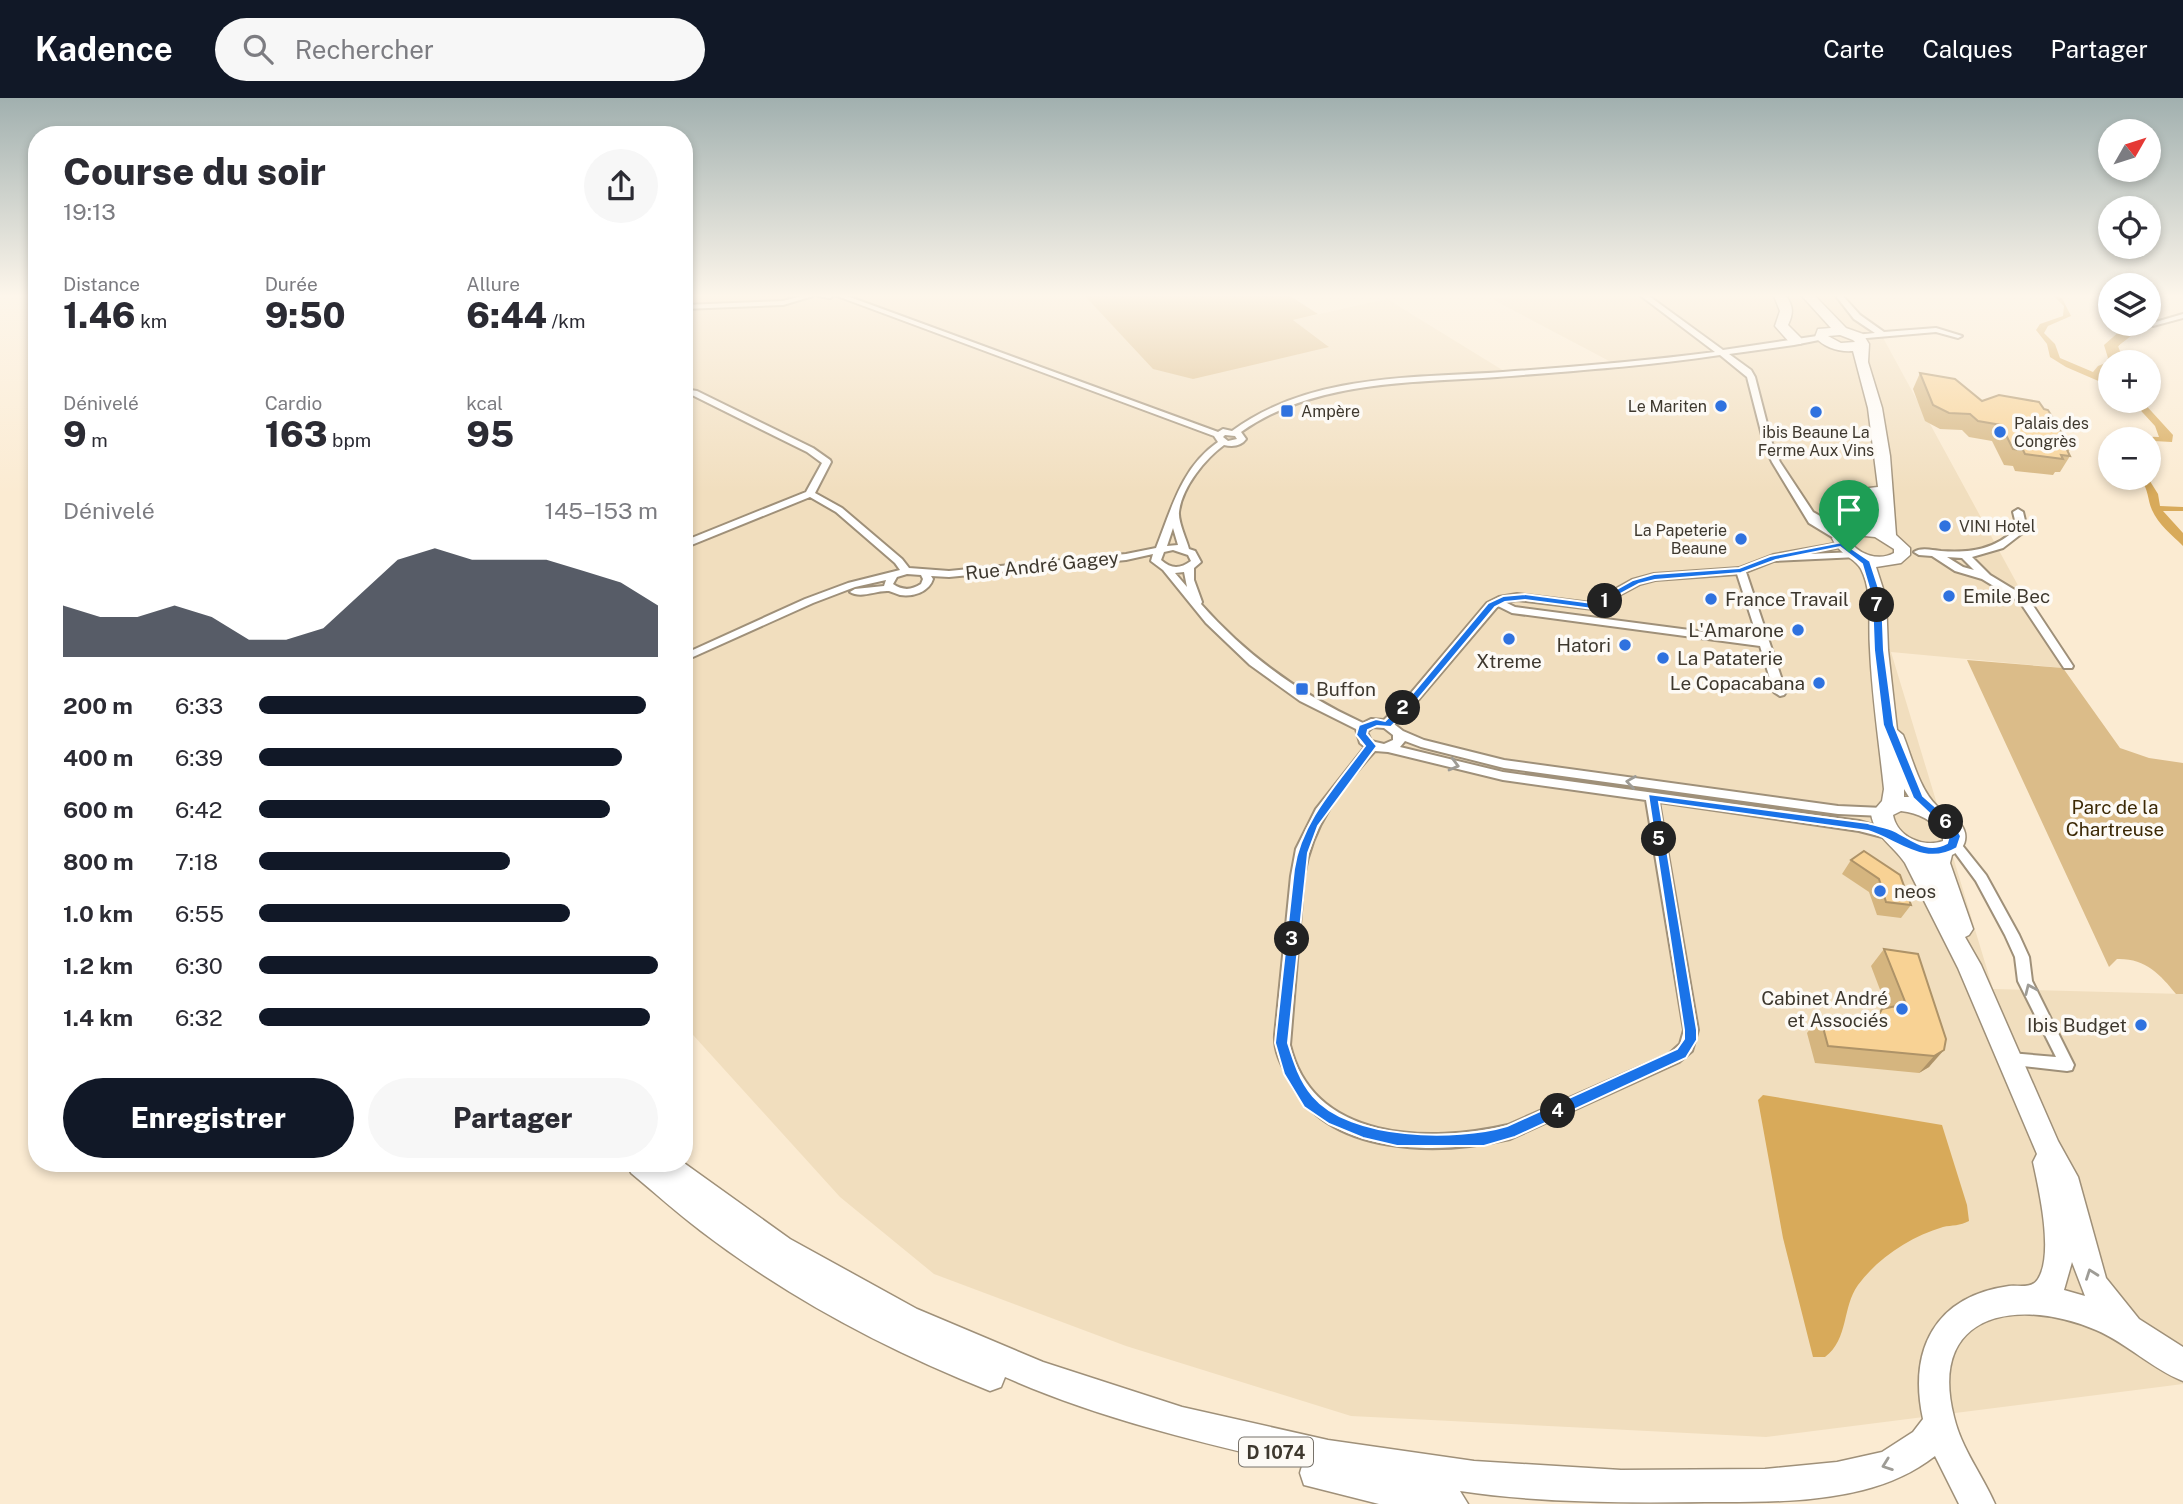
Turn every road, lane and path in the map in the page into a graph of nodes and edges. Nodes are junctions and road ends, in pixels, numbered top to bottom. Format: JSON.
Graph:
{"nodes":[{"id":1,"x":1015,"y":362,"type":"edge"},
{"id":2,"x":1649,"y":362,"type":"edge"},
{"id":3,"x":1734,"y":362,"type":"edge"},
{"id":4,"x":1845,"y":362,"type":"edge"},
{"id":5,"x":1861,"y":362,"type":"edge"},
{"id":6,"x":693,"y":393,"type":"edge"},
{"id":7,"x":1235,"y":432,"type":"joint"},
{"id":8,"x":1221,"y":439,"type":"junction"},
{"id":9,"x":810,"y":494,"type":"junction"},
{"id":10,"x":2018,"y":512,"type":"dead end"},
{"id":11,"x":1174,"y":514,"type":"junction"},
{"id":12,"x":1810,"y":514,"type":"joint"},
{"id":13,"x":1870,"y":531,"type":"junction"},
{"id":14,"x":693,"y":541,"type":"edge"},
{"id":15,"x":1849,"y":545,"type":"junction"},
{"id":16,"x":1184,"y":549,"type":"junction"},
{"id":17,"x":1899,"y":550,"type":"junction"},
{"id":18,"x":1159,"y":551,"type":"junction"},
{"id":19,"x":1935,"y":553,"type":"junction"},
{"id":20,"x":1963,"y":554,"type":"junction"},
{"id":21,"x":1773,"y":558,"type":"junction"},
{"id":22,"x":1163,"y":567,"type":"junction"},
{"id":23,"x":1189,"y":568,"type":"junction"},
{"id":24,"x":905,"y":570,"type":"junction"},
{"id":25,"x":1741,"y":571,"type":"junction"},
{"id":26,"x":893,"y":575,"type":"junction"},
{"id":27,"x":1986,"y":577,"type":"junction"},
{"id":28,"x":925,"y":579,"type":"junction"},
{"id":29,"x":891,"y":588,"type":"junction"},
{"id":30,"x":1877,"y":598,"type":"junction"},
{"id":31,"x":1497,"y":601,"type":"junction"},
{"id":32,"x":1199,"y":608,"type":"junction"},
{"id":33,"x":1764,"y":643,"type":"junction"},
{"id":34,"x":693,"y":654,"type":"edge"},
{"id":35,"x":693,"y":661,"type":"edge"},
{"id":36,"x":2068,"y":666,"type":"dead end"},
{"id":37,"x":1780,"y":692,"type":"dead end"},
{"id":38,"x":1387,"y":724,"type":"junction"},
{"id":39,"x":1889,"y":725,"type":"junction"},
{"id":40,"x":1363,"y":728,"type":"junction"},
{"id":41,"x":1399,"y":734,"type":"junction"},
{"id":42,"x":1371,"y":746,"type":"junction"},
{"id":43,"x":1388,"y":748,"type":"junction"},
{"id":44,"x":1652,"y":797,"type":"junction"},
{"id":45,"x":1888,"y":809,"type":"junction"},
{"id":46,"x":1930,"y":811,"type":"junction"},
{"id":47,"x":1897,"y":838,"type":"junction"},
{"id":48,"x":1948,"y":847,"type":"junction"},
{"id":49,"x":1969,"y":965,"type":"junction"},
{"id":50,"x":2010,"y":1059,"type":"junction"},
{"id":51,"x":2048,"y":1149,"type":"junction"},
{"id":52,"x":651,"y":1172,"type":"edge"},
{"id":53,"x":673,"y":1172,"type":"edge"},
{"id":54,"x":2034,"y":1300,"type":"junction"},
{"id":55,"x":2128,"y":1330,"type":"junction"},
{"id":56,"x":2179,"y":1362,"type":"edge"},
{"id":57,"x":1938,"y":1424,"type":"junction"},
{"id":58,"x":1451,"y":1504,"type":"edge"},
{"id":59,"x":1978,"y":1504,"type":"edge"}],
"edges":[{"from":1,"to":8,"type":"street"},
{"from":2,"to":7,"type":"street"},
{"from":3,"to":12,"type":"street"},
{"from":4,"to":13,"type":"main road"},
{"from":5,"to":17,"type":"main road"},
{"from":6,"to":9,"type":"street"},
{"from":7,"to":8,"type":"street"},
{"from":8,"to":11,"type":"street"},
{"from":9,"to":14,"type":"street"},
{"from":9,"to":24,"type":"street"},
{"from":10,"to":20,"type":"street"},
{"from":11,"to":16,"type":"street"},
{"from":11,"to":18,"type":"street"},
{"from":12,"to":15,"type":"street"},
{"from":13,"to":15,"type":"main road"},
{"from":13,"to":17,"type":"main road"},
{"from":15,"to":17,"type":"main road"},
{"from":15,"to":21,"type":"street"},
{"from":15,"to":21,"type":"street"},
{"from":15,"to":30,"type":"main road"},
{"from":16,"to":18,"type":"street","name":"Rue André Gagey"},
{"from":16,"to":23,"type":"street"},
{"from":17,"to":19,"type":"street"},
{"from":17,"to":30,"type":"main road"},
{"from":18,"to":22,"type":"street"},
{"from":18,"to":28,"type":"street","name":"Rue André Gagey"},
{"from":19,"to":20,"type":"street"},
{"from":19,"to":27,"type":"street"},
{"from":20,"to":27,"type":"street"},
{"from":21,"to":25,"type":"street"},
{"from":22,"to":23,"type":"street","name":"Rue André Gagey"},
{"from":22,"to":28,"type":"street","name":"Rue André Gagey"},
{"from":22,"to":32,"type":"street"},
{"from":23,"to":32,"type":"street"},
{"from":24,"to":26,"type":"street"},
{"from":24,"to":28,"type":"street"},
{"from":25,"to":31,"type":"street"},
{"from":25,"to":33,"type":"street"},
{"from":26,"to":29,"type":"street"},
{"from":26,"to":34,"type":"street"},
{"from":27,"to":36,"type":"street"},
{"from":28,"to":29,"type":"street"},
{"from":29,"to":35,"type":"street"},
{"from":30,"to":39,"type":"main road"},
{"from":31,"to":33,"type":"street"},
{"from":31,"to":38,"type":"street"},
{"from":32,"to":40,"type":"street"},
{"from":33,"to":37,"type":"street"},
{"from":38,"to":40,"type":"street"},
{"from":38,"to":41,"type":"street"},
{"from":39,"to":45,"type":"main road"},
{"from":39,"to":46,"type":"main road"},
{"from":40,"to":42,"type":"street"},
{"from":41,"to":43,"type":"street"},
{"from":45,"to":41,"type":"street","one_way":true},
{"from":42,"to":43,"type":"street"},
{"from":42,"to":44,"type":"street"},
{"from":43,"to":44,"type":"street","one_way":true},
{"from":44,"to":47,"type":"street"},
{"from":45,"to":46,"type":"main road"},
{"from":45,"to":47,"type":"main road"},
{"from":46,"to":48,"type":"main road"},
{"from":47,"to":48,"type":"main road"},
{"from":47,"to":49,"type":"main road"},
{"from":48,"to":49,"type":"main road"},
{"from":50,"to":48,"type":"street","one_way":true},
{"from":49,"to":50,"type":"main road"},
{"from":50,"to":51,"type":"main road"},
{"from":51,"to":54,"type":"main road"},
{"from":55,"to":51,"type":"main road","one_way":true},
{"from":52,"to":58,"type":"main road","number":"D 1074"},
{"from":57,"to":53,"type":"main road","number":"D 1074","one_way":true},
{"from":54,"to":55,"type":"main road"},
{"from":54,"to":57,"type":"main road"},
{"from":55,"to":56,"type":"main road"},
{"from":57,"to":59,"type":"main road"}]}
